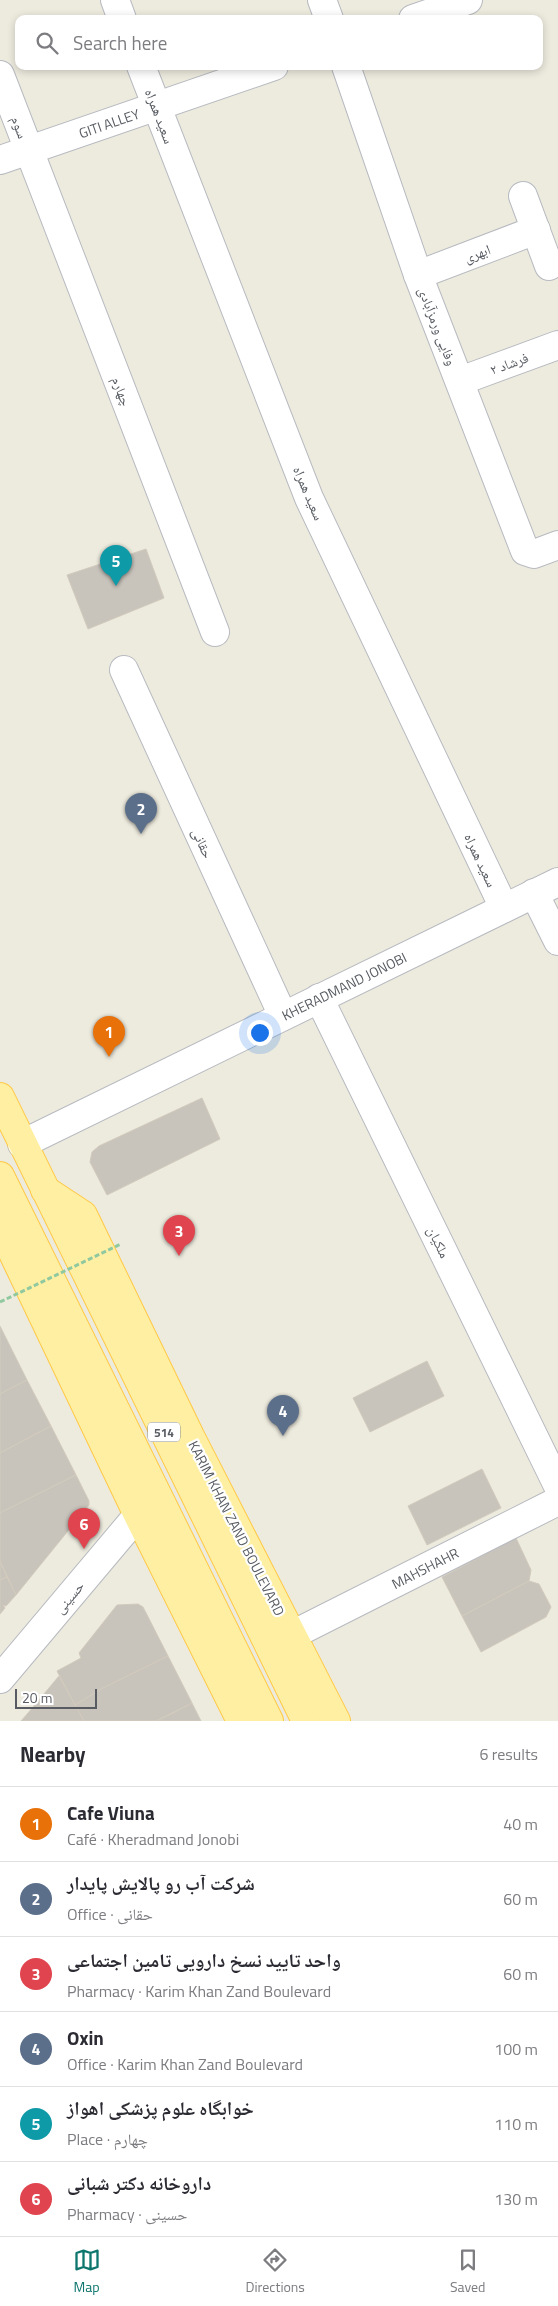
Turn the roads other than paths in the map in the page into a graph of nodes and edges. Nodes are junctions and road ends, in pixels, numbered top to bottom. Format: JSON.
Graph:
{"nodes":[{"id":1,"x":115,"y":0,"type":"edge"},
{"id":2,"x":322,"y":0,"type":"edge"},
{"id":3,"x":458,"y":2,"type":"edge"},
{"id":4,"x":121,"y":15,"type":"edge"},
{"id":5,"x":328,"y":15,"type":"edge"},
{"id":6,"x":424,"y":15,"type":"edge"},
{"id":7,"x":142,"y":70,"type":"edge"},
{"id":8,"x":262,"y":70,"type":"edge"},
{"id":9,"x":347,"y":70,"type":"edge"},
{"id":10,"x":0,"y":75,"type":"edge"},
{"id":11,"x":156,"y":107,"type":"junction"},
{"id":12,"x":29,"y":150,"type":"junction"},
{"id":13,"x":0,"y":160,"type":"edge"},
{"id":14,"x":523,"y":196,"type":"dead end"},
{"id":15,"x":536,"y":230,"type":"junction"},
{"id":16,"x":549,"y":266,"type":"dead end"},
{"id":17,"x":418,"y":275,"type":"junction"},
{"id":18,"x":558,"y":345,"type":"edge"},
{"id":19,"x":460,"y":381,"type":"junction"},
{"id":20,"x":558,"y":545,"type":"edge"},
{"id":21,"x":215,"y":632,"type":"dead end"},
{"id":22,"x":124,"y":670,"type":"dead end"},
{"id":23,"x":546,"y":887,"type":"edge"},
{"id":24,"x":504,"y":908,"type":"junction"},
{"id":25,"x":558,"y":941,"type":"edge"},
{"id":26,"x":319,"y":998,"type":"junction"},
{"id":27,"x":283,"y":1016,"type":"junction"},
{"id":28,"x":0,"y":1097,"type":"edge"},
{"id":29,"x":22,"y":1144,"type":"junction"},
{"id":30,"x":4,"y":1185,"type":"edge"},
{"id":31,"x":44,"y":1188,"type":"junction"},
{"id":32,"x":558,"y":1486,"type":"edge"},
{"id":33,"x":558,"y":1501,"type":"edge"},
{"id":34,"x":138,"y":1515,"type":"junction"},
{"id":35,"x":292,"y":1635,"type":"junction"},
{"id":36,"x":0,"y":1680,"type":"edge"},
{"id":37,"x":241,"y":1721,"type":"edge"},
{"id":38,"x":269,"y":1721,"type":"edge"},
{"id":39,"x":306,"y":1721,"type":"edge"},
{"id":40,"x":336,"y":1721,"type":"edge"}],
"edges":[{"from":1,"to":4,"type":"street"},
{"from":2,"to":5,"type":"street"},
{"from":3,"to":6,"type":"street"},
{"from":7,"to":11,"type":"street","name":"سعید همراه"},
{"from":8,"to":11,"type":"street","name":"GITI ALLEY"},
{"from":9,"to":17,"type":"street","name":"وفایی ورمزآبادی"},
{"from":10,"to":12,"type":"street","name":"سوم"},
{"from":11,"to":12,"type":"street","name":"GITI ALLEY"},
{"from":11,"to":24,"type":"street","name":"سعید همراه"},
{"from":12,"to":13,"type":"street","name":"GITI ALLEY"},
{"from":12,"to":21,"type":"street","name":"چهارم"},
{"from":14,"to":15,"type":"street"},
{"from":15,"to":16,"type":"street"},
{"from":15,"to":17,"type":"street","name":"ابهری"},
{"from":17,"to":19,"type":"street","name":"وفایی ورمزآبادی"},
{"from":18,"to":19,"type":"street","name":"فرشاد ۲"},
{"from":19,"to":20,"type":"street","name":"وفایی ورمزآبادی"},
{"from":22,"to":27,"type":"street","name":"حقانی"},
{"from":23,"to":24,"type":"street","name":"KHERADMAND JONOBI"},
{"from":23,"to":25,"type":"street"},
{"from":24,"to":26,"type":"street","name":"KHERADMAND JONOBI"},
{"from":26,"to":27,"type":"street","name":"KHERADMAND JONOBI"},
{"from":26,"to":32,"type":"street","name":"ملکیان"},
{"from":27,"to":29,"type":"street","name":"KHERADMAND JONOBI"},
{"from":28,"to":29,"type":"main road","name":"KARIM KHAN ZAND BOULEVARD","number":"514"},
{"from":29,"to":31,"type":"main road","name":"KARIM KHAN ZAND BOULEVARD","number":"514"},
{"from":30,"to":34,"type":"main road"},
{"from":30,"to":38,"type":"main road","number":"514"},
{"from":31,"to":35,"type":"main road","name":"KARIM KHAN ZAND BOULEVARD"},
{"from":31,"to":39,"type":"main road","name":"KARIM KHAN ZAND BOULEVARD","number":"514"},
{"from":33,"to":35,"type":"street","name":"MAHSHAHR"},
{"from":34,"to":36,"type":"street","name":"حسینی"},
{"from":34,"to":37,"type":"main road"},
{"from":35,"to":40,"type":"main road","name":"KARIM KHAN ZAND BOULEVARD"}]}
